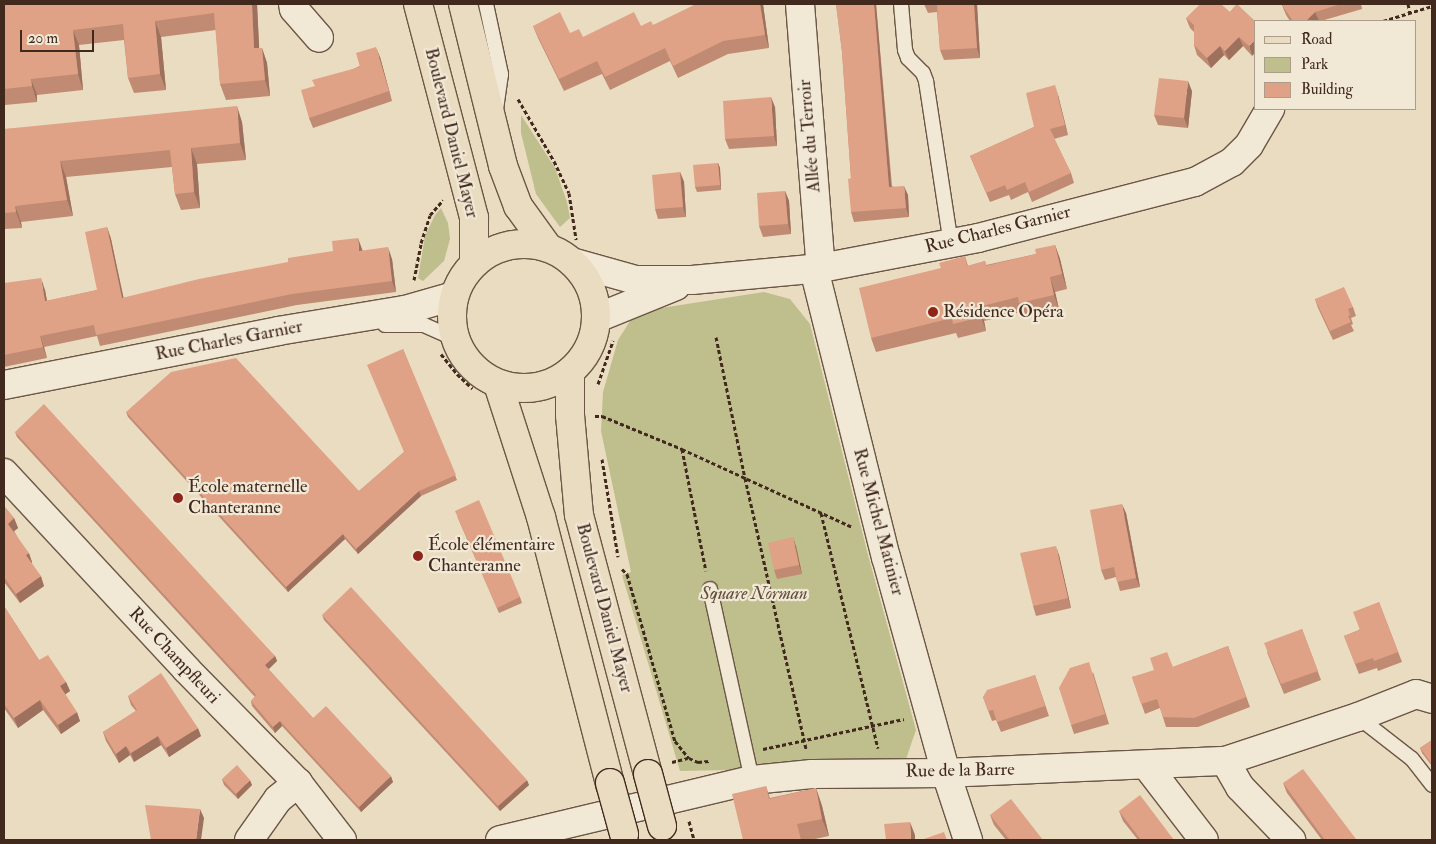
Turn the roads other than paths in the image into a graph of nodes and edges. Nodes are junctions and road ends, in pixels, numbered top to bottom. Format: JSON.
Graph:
{"nodes":[{"id":1,"x":293,"y":4,"type":"edge"},
{"id":2,"x":418,"y":4,"type":"edge"},
{"id":3,"x":463,"y":4,"type":"edge"},
{"id":4,"x":486,"y":4,"type":"edge"},
{"id":5,"x":800,"y":4,"type":"edge"},
{"id":6,"x":901,"y":4,"type":"edge"},
{"id":7,"x":319,"y":38,"type":"dead end"},
{"id":8,"x":1269,"y":110,"type":"edge"},
{"id":9,"x":494,"y":126,"type":"junction"},
{"id":10,"x":951,"y":244,"type":"junction"},
{"id":11,"x":547,"y":246,"type":"junction"},
{"id":12,"x":576,"y":255,"type":"junction"},
{"id":13,"x":474,"y":263,"type":"junction"},
{"id":14,"x":817,"y":268,"type":"junction"},
{"id":15,"x":692,"y":280,"type":"junction"},
{"id":16,"x":454,"y":296,"type":"junction"},
{"id":17,"x":609,"y":313,"type":"junction"},
{"id":18,"x":425,"y":315,"type":"junction"},
{"id":19,"x":454,"y":339,"type":"junction"},
{"id":20,"x":570,"y":372,"type":"junction"},
{"id":21,"x":4,"y":385,"type":"edge"},
{"id":22,"x":486,"y":387,"type":"junction"},
{"id":23,"x":4,"y":397,"type":"edge"},
{"id":24,"x":4,"y":473,"type":"edge"},
{"id":25,"x":710,"y":589,"type":"road end"},
{"id":26,"x":1424,"y":697,"type":"edge"},
{"id":27,"x":1358,"y":717,"type":"junction"},
{"id":28,"x":1225,"y":761,"type":"junction"},
{"id":29,"x":1147,"y":766,"type":"junction"},
{"id":30,"x":946,"y":773,"type":"junction"},
{"id":31,"x":752,"y":780,"type":"junction"},
{"id":32,"x":298,"y":783,"type":"junction"},
{"id":33,"x":1432,"y":785,"type":"edge"},
{"id":34,"x":677,"y":821,"type":"edge"},
{"id":35,"x":625,"y":837,"type":"edge"},
{"id":36,"x":249,"y":840,"type":"edge"},
{"id":37,"x":342,"y":840,"type":"edge"},
{"id":38,"x":500,"y":840,"type":"edge"},
{"id":39,"x":968,"y":840,"type":"edge"},
{"id":40,"x":1204,"y":840,"type":"edge"},
{"id":41,"x":1291,"y":840,"type":"edge"}],
"edges":[{"from":1,"to":7,"type":"street"},
{"from":2,"to":13,"type":"main road","name":"Boulevard Daniel Mayer"},
{"from":3,"to":9,"type":"main road"},
{"from":4,"to":9,"type":"lane"},
{"from":5,"to":14,"type":"street","name":"Allée du Terroir"},
{"from":6,"to":10,"type":"lane"},
{"from":8,"to":10,"type":"street","name":"Rue Charles Garnier"},
{"from":9,"to":11,"type":"main road"},
{"from":10,"to":14,"type":"street","name":"Rue Charles Garnier"},
{"from":11,"to":12,"type":"main road"},
{"from":11,"to":13,"type":"main road"},
{"from":12,"to":15,"type":"street","name":"Rue Charles Garnier"},
{"from":12,"to":17,"type":"main road"},
{"from":13,"to":16,"type":"main road"},
{"from":14,"to":15,"type":"street","name":"Rue Charles Garnier"},
{"from":14,"to":30,"type":"street","name":"Rue Michel Matinier"},
{"from":15,"to":17,"type":"street","name":"Rue Charles Garnier"},
{"from":16,"to":18,"type":"street","name":"Rue Charles Garnier"},
{"from":16,"to":19,"type":"main road"},
{"from":17,"to":20,"type":"main road"},
{"from":18,"to":19,"type":"lane"},
{"from":18,"to":21,"type":"street","name":"Rue Charles Garnier"},
{"from":18,"to":23,"type":"lane"},
{"from":19,"to":22,"type":"main road"},
{"from":20,"to":22,"type":"main road"},
{"from":20,"to":34,"type":"main road","name":"Boulevard Daniel Mayer","bridge":true},
{"from":22,"to":35,"type":"main road","bridge":true},
{"from":24,"to":32,"type":"street","name":"Rue Champfleuri"},
{"from":25,"to":31,"type":"lane"},
{"from":26,"to":27,"type":"street","name":"Rue de la Barre"},
{"from":27,"to":28,"type":"street","name":"Rue de la Barre"},
{"from":27,"to":33,"type":"lane"},
{"from":28,"to":29,"type":"street","name":"Rue de la Barre"},
{"from":28,"to":41,"type":"street"},
{"from":29,"to":30,"type":"street","name":"Rue de la Barre"},
{"from":29,"to":40,"type":"street"},
{"from":30,"to":31,"type":"street","name":"Rue de la Barre"},
{"from":30,"to":39,"type":"street","name":"Rue Michel Matinier"},
{"from":31,"to":34,"type":"street","name":"Rue de la Barre"},
{"from":32,"to":36,"type":"street"},
{"from":32,"to":37,"type":"street","name":"Rue Champfleuri"},
{"from":34,"to":38,"type":"street","name":"Rue de la Barre"}]}
